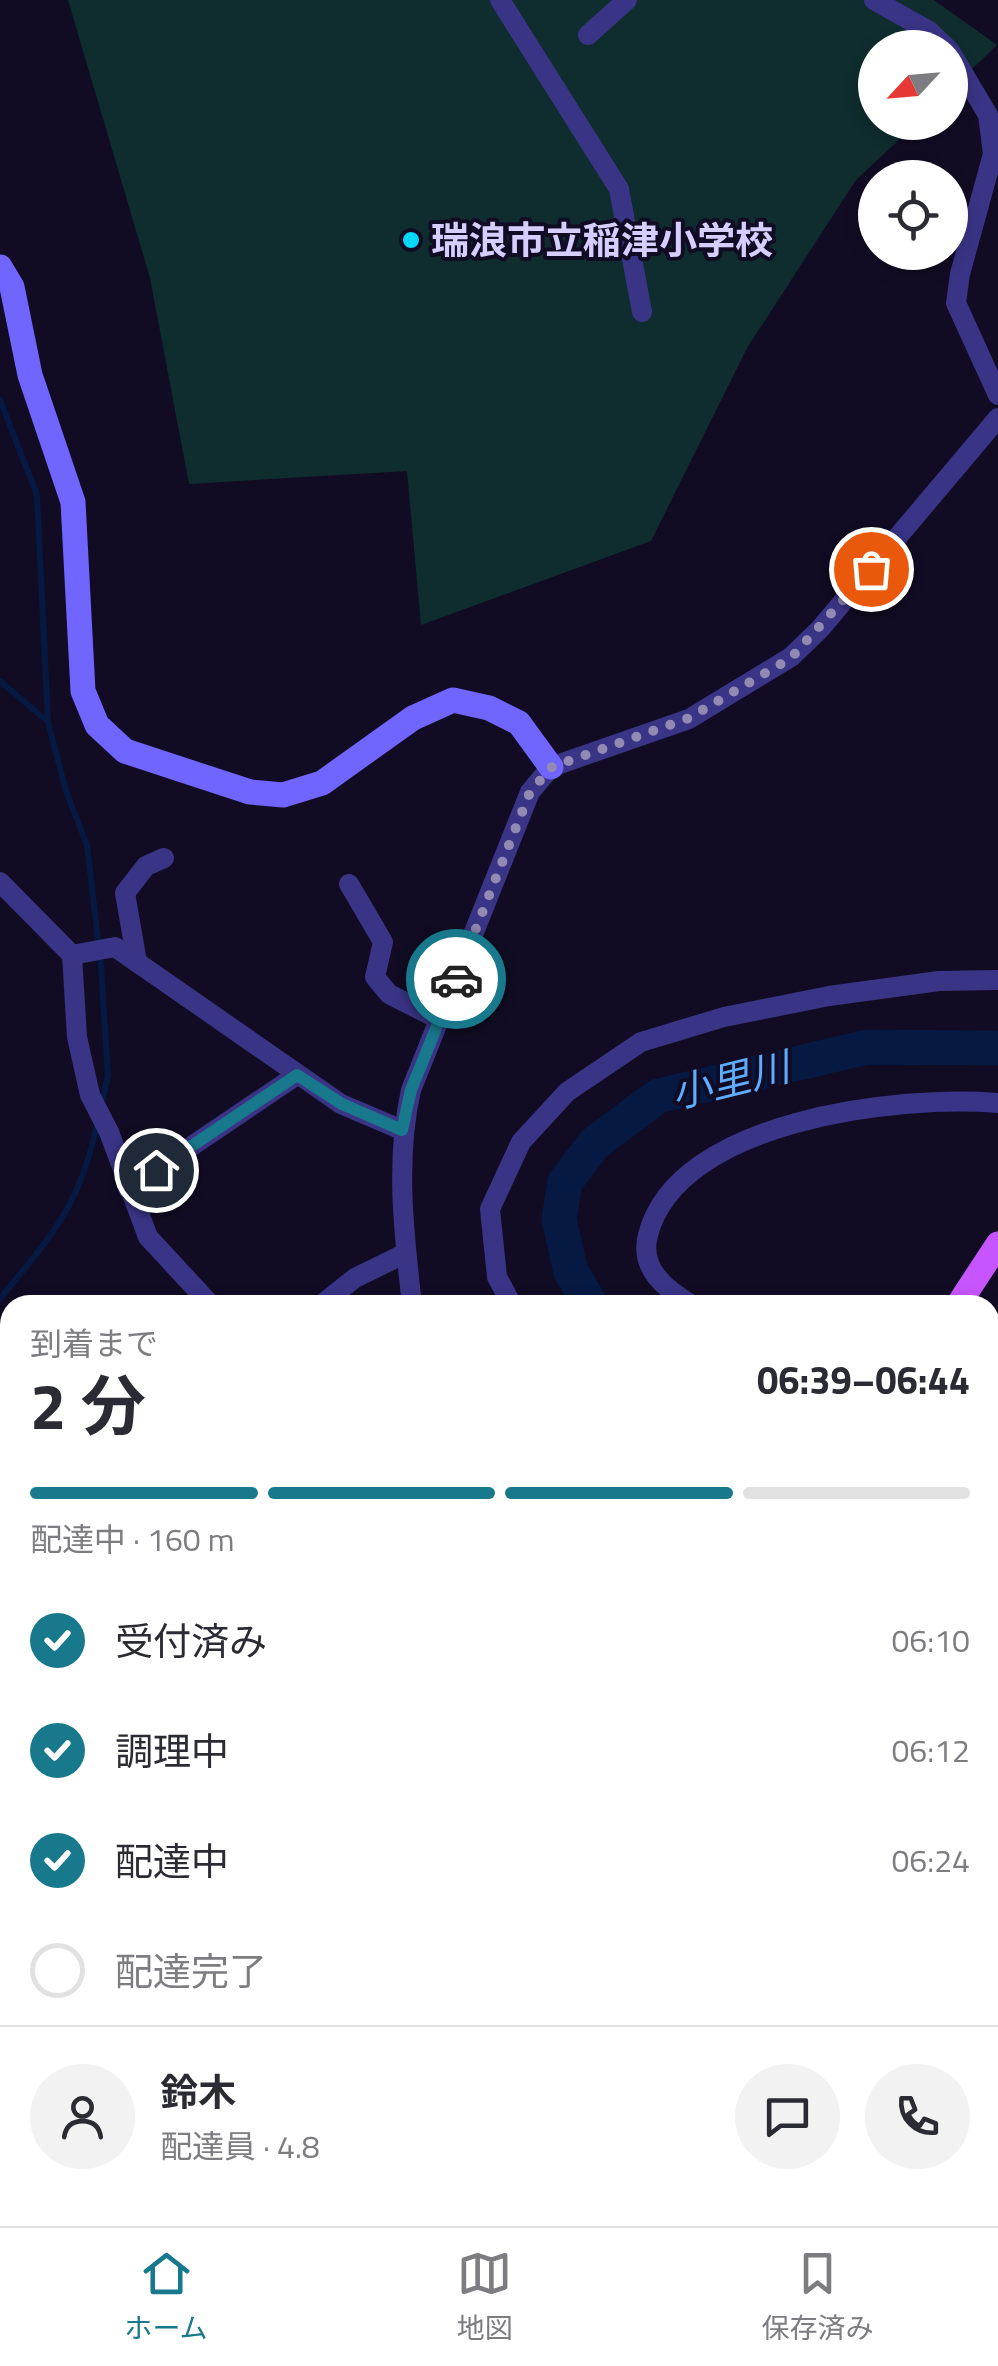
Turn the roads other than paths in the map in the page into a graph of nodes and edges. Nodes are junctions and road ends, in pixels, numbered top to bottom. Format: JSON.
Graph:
{"nodes":[{"id":1,"x":500,"y":0,"type":"edge"},
{"id":2,"x":627,"y":0,"type":"edge"},
{"id":3,"x":874,"y":0,"type":"edge"},
{"id":4,"x":928,"y":30,"type":"edge"},
{"id":5,"x":588,"y":35,"type":"dead end"},
{"id":6,"x":968,"y":82,"type":"edge"},
{"id":7,"x":0,"y":267,"type":"edge"},
{"id":8,"x":642,"y":312,"type":"dead end"},
{"id":9,"x":998,"y":395,"type":"edge"},
{"id":10,"x":998,"y":418,"type":"edge"},
{"id":11,"x":552,"y":767,"type":"junction"},
{"id":12,"x":164,"y":858,"type":"dead end"},
{"id":13,"x":0,"y":882,"type":"edge"},
{"id":14,"x":348,"y":884,"type":"dead end"},
{"id":15,"x":72,"y":954,"type":"junction"},
{"id":16,"x":137,"y":962,"type":"junction"},
{"id":17,"x":998,"y":980,"type":"edge"},
{"id":18,"x":440,"y":1020,"type":"junction"},
{"id":19,"x":297,"y":1075,"type":"junction"},
{"id":20,"x":998,"y":1103,"type":"edge"},
{"id":21,"x":402,"y":1130,"type":"junction"},
{"id":22,"x":128,"y":1189,"type":"junction"},
{"id":23,"x":998,"y":1244,"type":"edge"},
{"id":24,"x":406,"y":1252,"type":"junction"},
{"id":25,"x":201,"y":1295,"type":"edge"},
{"id":26,"x":334,"y":1295,"type":"edge"},
{"id":27,"x":411,"y":1295,"type":"edge"},
{"id":28,"x":507,"y":1295,"type":"edge"},
{"id":29,"x":679,"y":1295,"type":"edge"},
{"id":30,"x":965,"y":1295,"type":"edge"}],
"edges":[{"from":1,"to":8,"type":"street"},
{"from":2,"to":5,"type":"street"},
{"from":3,"to":4,"type":"street"},
{"from":6,"to":9,"type":"street"},
{"from":7,"to":11,"type":"street"},
{"from":10,"to":11,"type":"street"},
{"from":11,"to":18,"type":"street"},
{"from":12,"to":16,"type":"street"},
{"from":13,"to":15,"type":"street"},
{"from":14,"to":18,"type":"street"},
{"from":15,"to":16,"type":"street"},
{"from":15,"to":22,"type":"street"},
{"from":16,"to":19,"type":"street"},
{"from":17,"to":28,"type":"street"},
{"from":18,"to":21,"type":"street"},
{"from":19,"to":21,"type":"street"},
{"from":19,"to":22,"type":"street"},
{"from":20,"to":29,"type":"street"},
{"from":21,"to":24,"type":"street"},
{"from":22,"to":25,"type":"street"},
{"from":23,"to":30,"type":"main road"},
{"from":24,"to":26,"type":"street"},
{"from":24,"to":27,"type":"street"}]}
